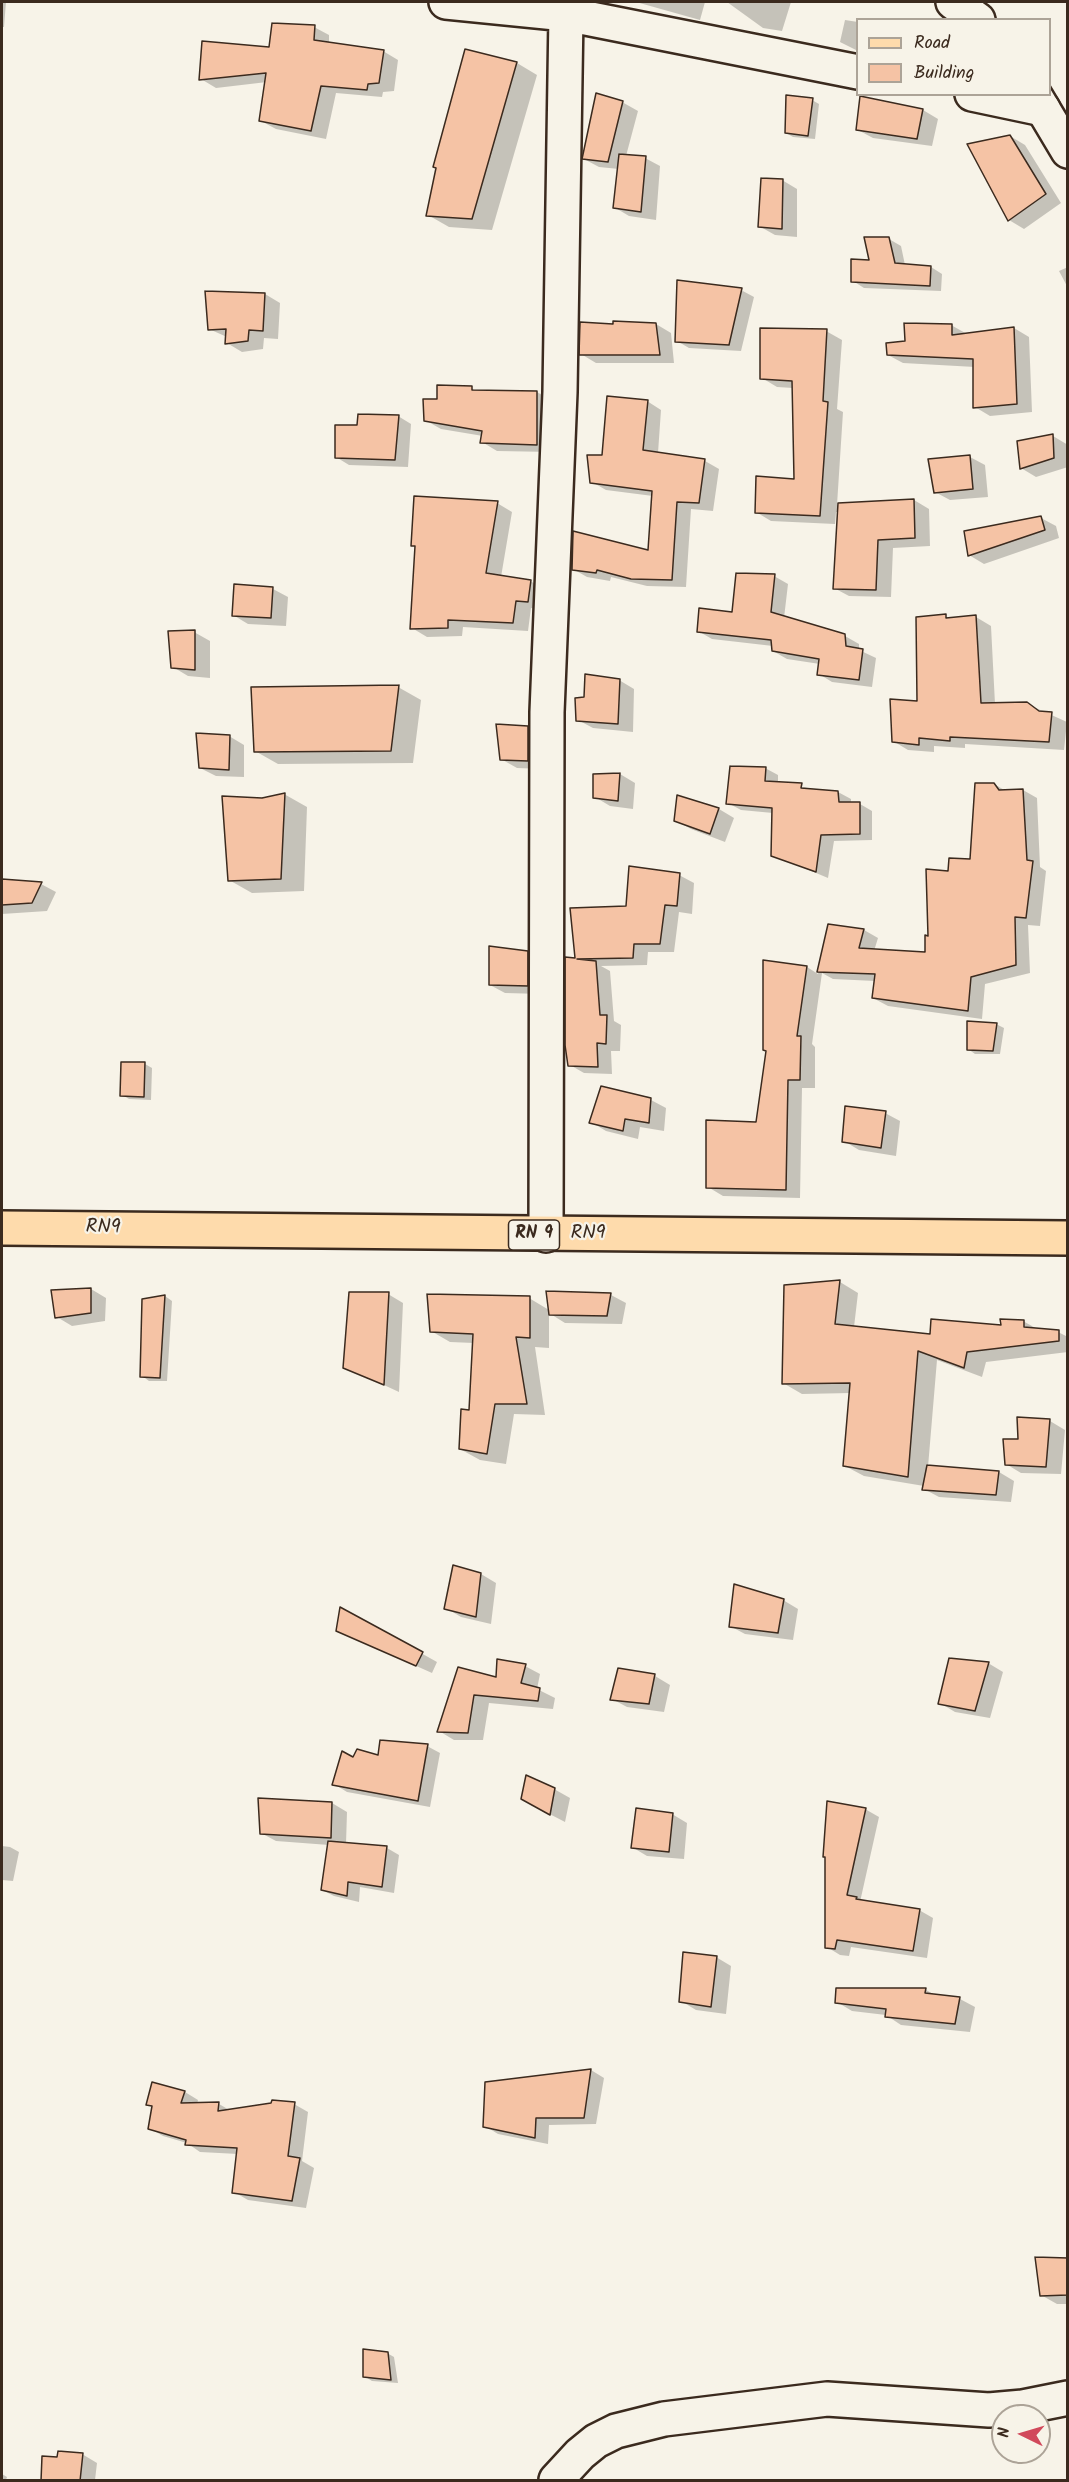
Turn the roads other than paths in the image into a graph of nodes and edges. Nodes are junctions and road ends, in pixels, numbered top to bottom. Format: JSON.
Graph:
{"nodes":[{"id":1,"x":446,"y":2,"type":"edge"},
{"id":2,"x":953,"y":2,"type":"edge"},
{"id":3,"x":566,"y":14,"type":"junction"},
{"id":4,"x":975,"y":18,"type":"edge"},
{"id":5,"x":856,"y":72,"type":"edge"},
{"id":6,"x":989,"y":96,"type":"edge"},
{"id":7,"x":1039,"y":102,"type":"edge"},
{"id":8,"x":1068,"y":151,"type":"edge"},
{"id":9,"x":2,"y":1228,"type":"edge"},
{"id":10,"x":546,"y":1235,"type":"junction"},
{"id":11,"x":1068,"y":1238,"type":"edge"},
{"id":12,"x":1068,"y":2398,"type":"edge"},
{"id":13,"x":556,"y":2481,"type":"edge"}],
"edges":[{"from":1,"to":3,"type":"street"},
{"from":2,"to":4,"type":"street"},
{"from":3,"to":5,"type":"street"},
{"from":3,"to":10,"type":"street"},
{"from":6,"to":7,"type":"street"},
{"from":7,"to":8,"type":"street"},
{"from":9,"to":10,"type":"main road","name":"RN9","number":"RN 9"},
{"from":10,"to":11,"type":"main road","name":"RN9","number":"RN 9"},
{"from":12,"to":13,"type":"street"}]}
